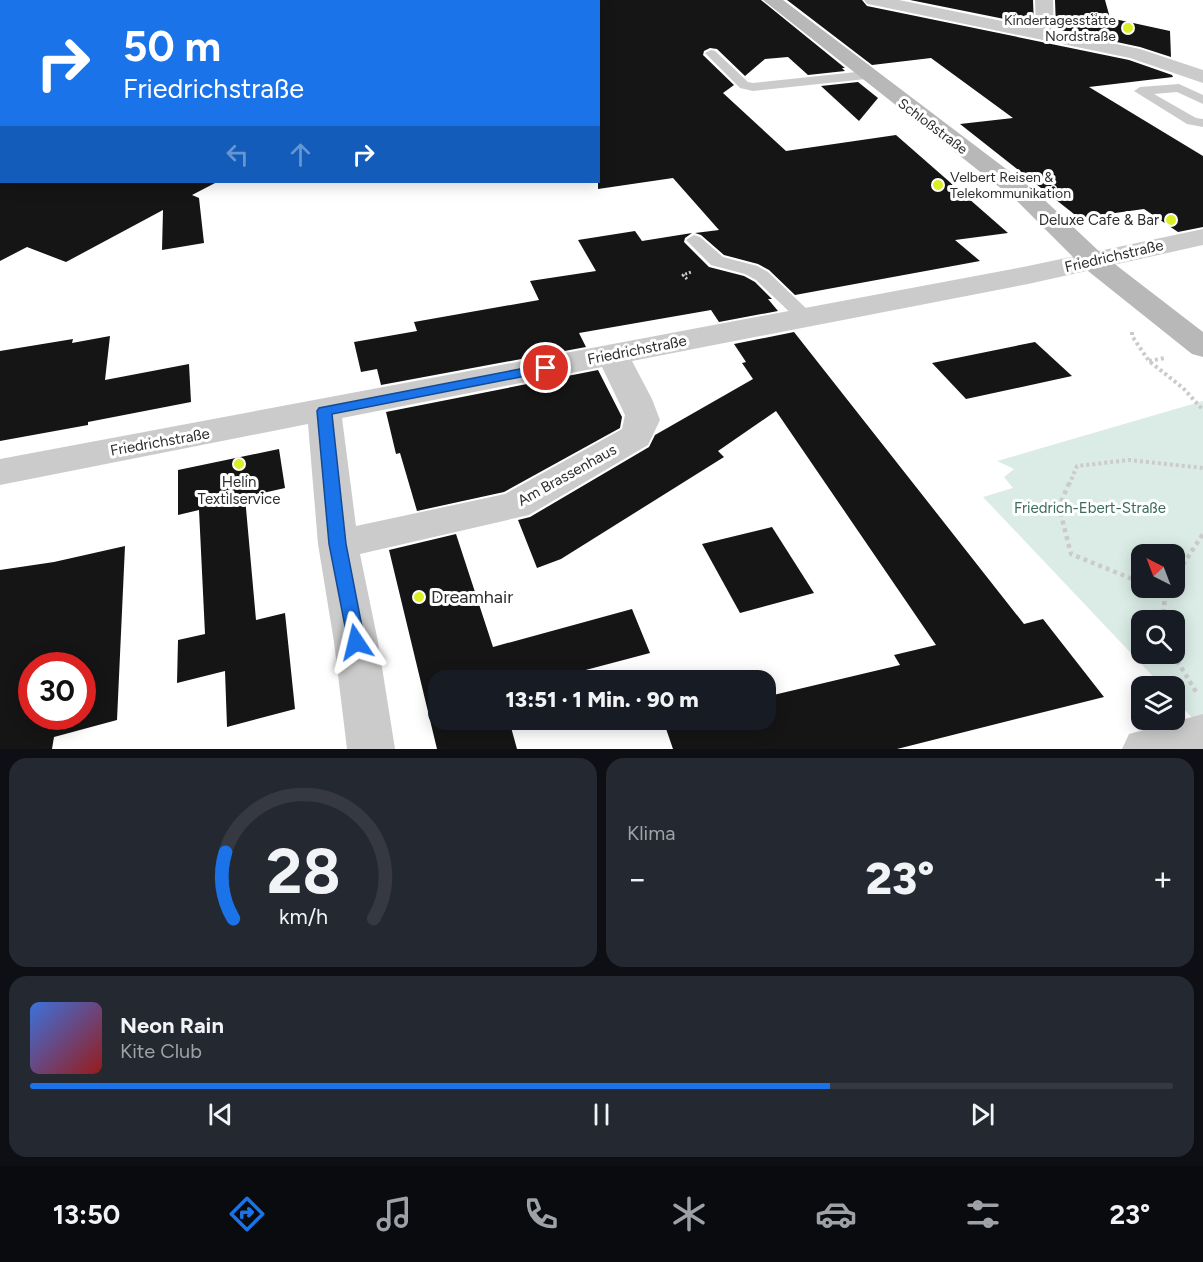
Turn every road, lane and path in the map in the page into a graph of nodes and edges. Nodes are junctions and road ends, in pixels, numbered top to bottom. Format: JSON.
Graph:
{"nodes":[{"id":1,"x":772,"y":0,"type":"edge"},
{"id":2,"x":873,"y":0,"type":"edge"},
{"id":3,"x":1044,"y":0,"type":"edge"},
{"id":4,"x":1046,"y":35,"type":"junction"},
{"id":5,"x":711,"y":53,"type":"dead end"},
{"id":6,"x":866,"y":75,"type":"junction"},
{"id":7,"x":1203,"y":77,"type":"edge"},
{"id":8,"x":1203,"y":100,"type":"edge"},
{"id":9,"x":1203,"y":123,"type":"edge"},
{"id":10,"x":1203,"y":237,"type":"edge"},
{"id":11,"x":694,"y":240,"type":"dead end"},
{"id":12,"x":1093,"y":261,"type":"junction"},
{"id":13,"x":805,"y":318,"type":"junction"},
{"id":14,"x":1132,"y":328,"type":"dead end"},
{"id":15,"x":1203,"y":347,"type":"edge"},
{"id":16,"x":612,"y":355,"type":"junction"},
{"id":17,"x":1172,"y":357,"type":"dead end"},
{"id":18,"x":1149,"y":361,"type":"junction"},
{"id":19,"x":1203,"y":410,"type":"edge"},
{"id":20,"x":324,"y":411,"type":"junction"},
{"id":21,"x":1203,"y":468,"type":"edge"},
{"id":22,"x":0,"y":472,"type":"edge"},
{"id":23,"x":1203,"y":534,"type":"edge"},
{"id":24,"x":338,"y":544,"type":"junction"},
{"id":25,"x":1185,"y":561,"type":"edge"},
{"id":26,"x":1131,"y":579,"type":"edge"},
{"id":27,"x":1179,"y":664,"type":"edge"},
{"id":28,"x":1203,"y":704,"type":"edge"},
{"id":29,"x":1203,"y":735,"type":"edge"},
{"id":30,"x":370,"y":749,"type":"edge"},
{"id":31,"x":1146,"y":749,"type":"edge"}],
"edges":[{"from":1,"to":6,"type":"main road","name":"Schloßstraße"},
{"from":2,"to":4,"type":"street"},
{"from":3,"to":4,"type":"street"},
{"from":4,"to":7,"type":"street"},
{"from":5,"to":6,"type":"lane"},
{"from":6,"to":12,"type":"main road","name":"Schloßstraße"},
{"from":8,"to":9,"type":"lane"},
{"from":10,"to":12,"type":"street","name":"Friedrichstraße"},
{"from":11,"to":13,"type":"lane"},
{"from":12,"to":13,"type":"street","name":"Friedrichstraße"},
{"from":12,"to":15,"type":"main road","name":"Schloßstraße"},
{"from":13,"to":16,"type":"street","name":"Friedrichstraße"},
{"from":14,"to":18,"type":"path"},
{"from":16,"to":20,"type":"street","name":"Friedrichstraße"},
{"from":16,"to":24,"type":"street","name":"Am Brassenhaus"},
{"from":17,"to":18,"type":"path"},
{"from":18,"to":19,"type":"path"},
{"from":20,"to":22,"type":"street","name":"Friedrichstraße"},
{"from":20,"to":24,"type":"street"},
{"from":21,"to":26,"type":"path"},
{"from":23,"to":25,"type":"path"},
{"from":24,"to":30,"type":"street"},
{"from":27,"to":28,"type":"path"},
{"from":29,"to":31,"type":"street"}]}
